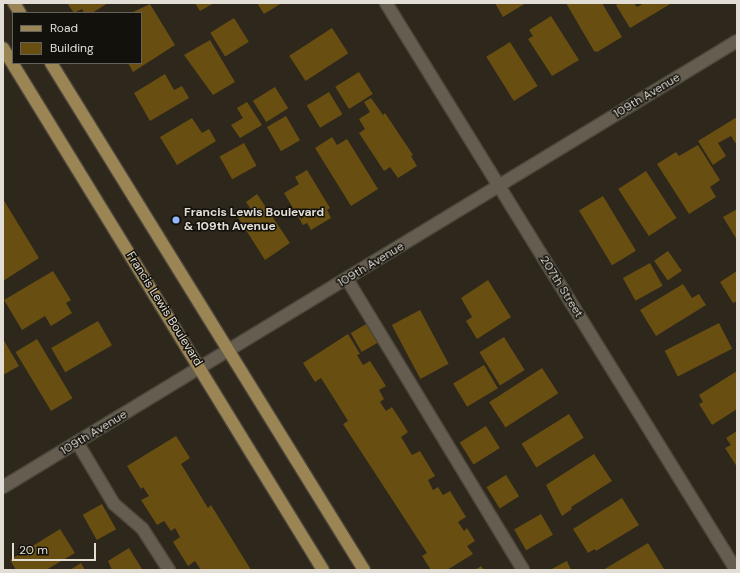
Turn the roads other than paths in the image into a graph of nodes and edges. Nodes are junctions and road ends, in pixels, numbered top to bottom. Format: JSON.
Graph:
{"nodes":[{"id":1,"x":14,"y":3,"type":"edge"},
{"id":2,"x":386,"y":3,"type":"edge"},
{"id":3,"x":19,"y":12,"type":"edge"},
{"id":4,"x":737,"y":41,"type":"edge"},
{"id":5,"x":3,"y":48,"type":"edge"},
{"id":6,"x":12,"y":63,"type":"edge"},
{"id":7,"x":13,"y":64,"type":"edge"},
{"id":8,"x":52,"y":64,"type":"edge"},
{"id":9,"x":499,"y":187,"type":"junction"},
{"id":10,"x":347,"y":279,"type":"junction"},
{"id":11,"x":228,"y":352,"type":"junction"},
{"id":12,"x":201,"y":369,"type":"junction"},
{"id":13,"x":77,"y":442,"type":"junction"},
{"id":14,"x":3,"y":487,"type":"edge"},
{"id":15,"x":169,"y":570,"type":"edge"},
{"id":16,"x":324,"y":570,"type":"edge"},
{"id":17,"x":364,"y":570,"type":"edge"},
{"id":18,"x":523,"y":570,"type":"edge"},
{"id":19,"x":736,"y":570,"type":"edge"}],
"edges":[{"from":1,"to":3,"type":"main road"},
{"from":2,"to":9,"type":"street","name":"207th Street"},
{"from":4,"to":9,"type":"street","name":"109th Avenue"},
{"from":5,"to":6,"type":"main road","name":"Francis Lewis Boulevard"},
{"from":7,"to":12,"type":"main road","name":"Francis Lewis Boulevard"},
{"from":8,"to":11,"type":"main road"},
{"from":9,"to":10,"type":"street","name":"109th Avenue"},
{"from":9,"to":19,"type":"street","name":"207th Street"},
{"from":10,"to":11,"type":"street","name":"109th Avenue"},
{"from":10,"to":18,"type":"street"},
{"from":11,"to":12,"type":"street","name":"109th Avenue"},
{"from":11,"to":17,"type":"main road"},
{"from":12,"to":13,"type":"street","name":"109th Avenue"},
{"from":12,"to":16,"type":"main road","name":"Francis Lewis Boulevard"},
{"from":13,"to":14,"type":"street","name":"109th Avenue"},
{"from":13,"to":15,"type":"street"}]}
